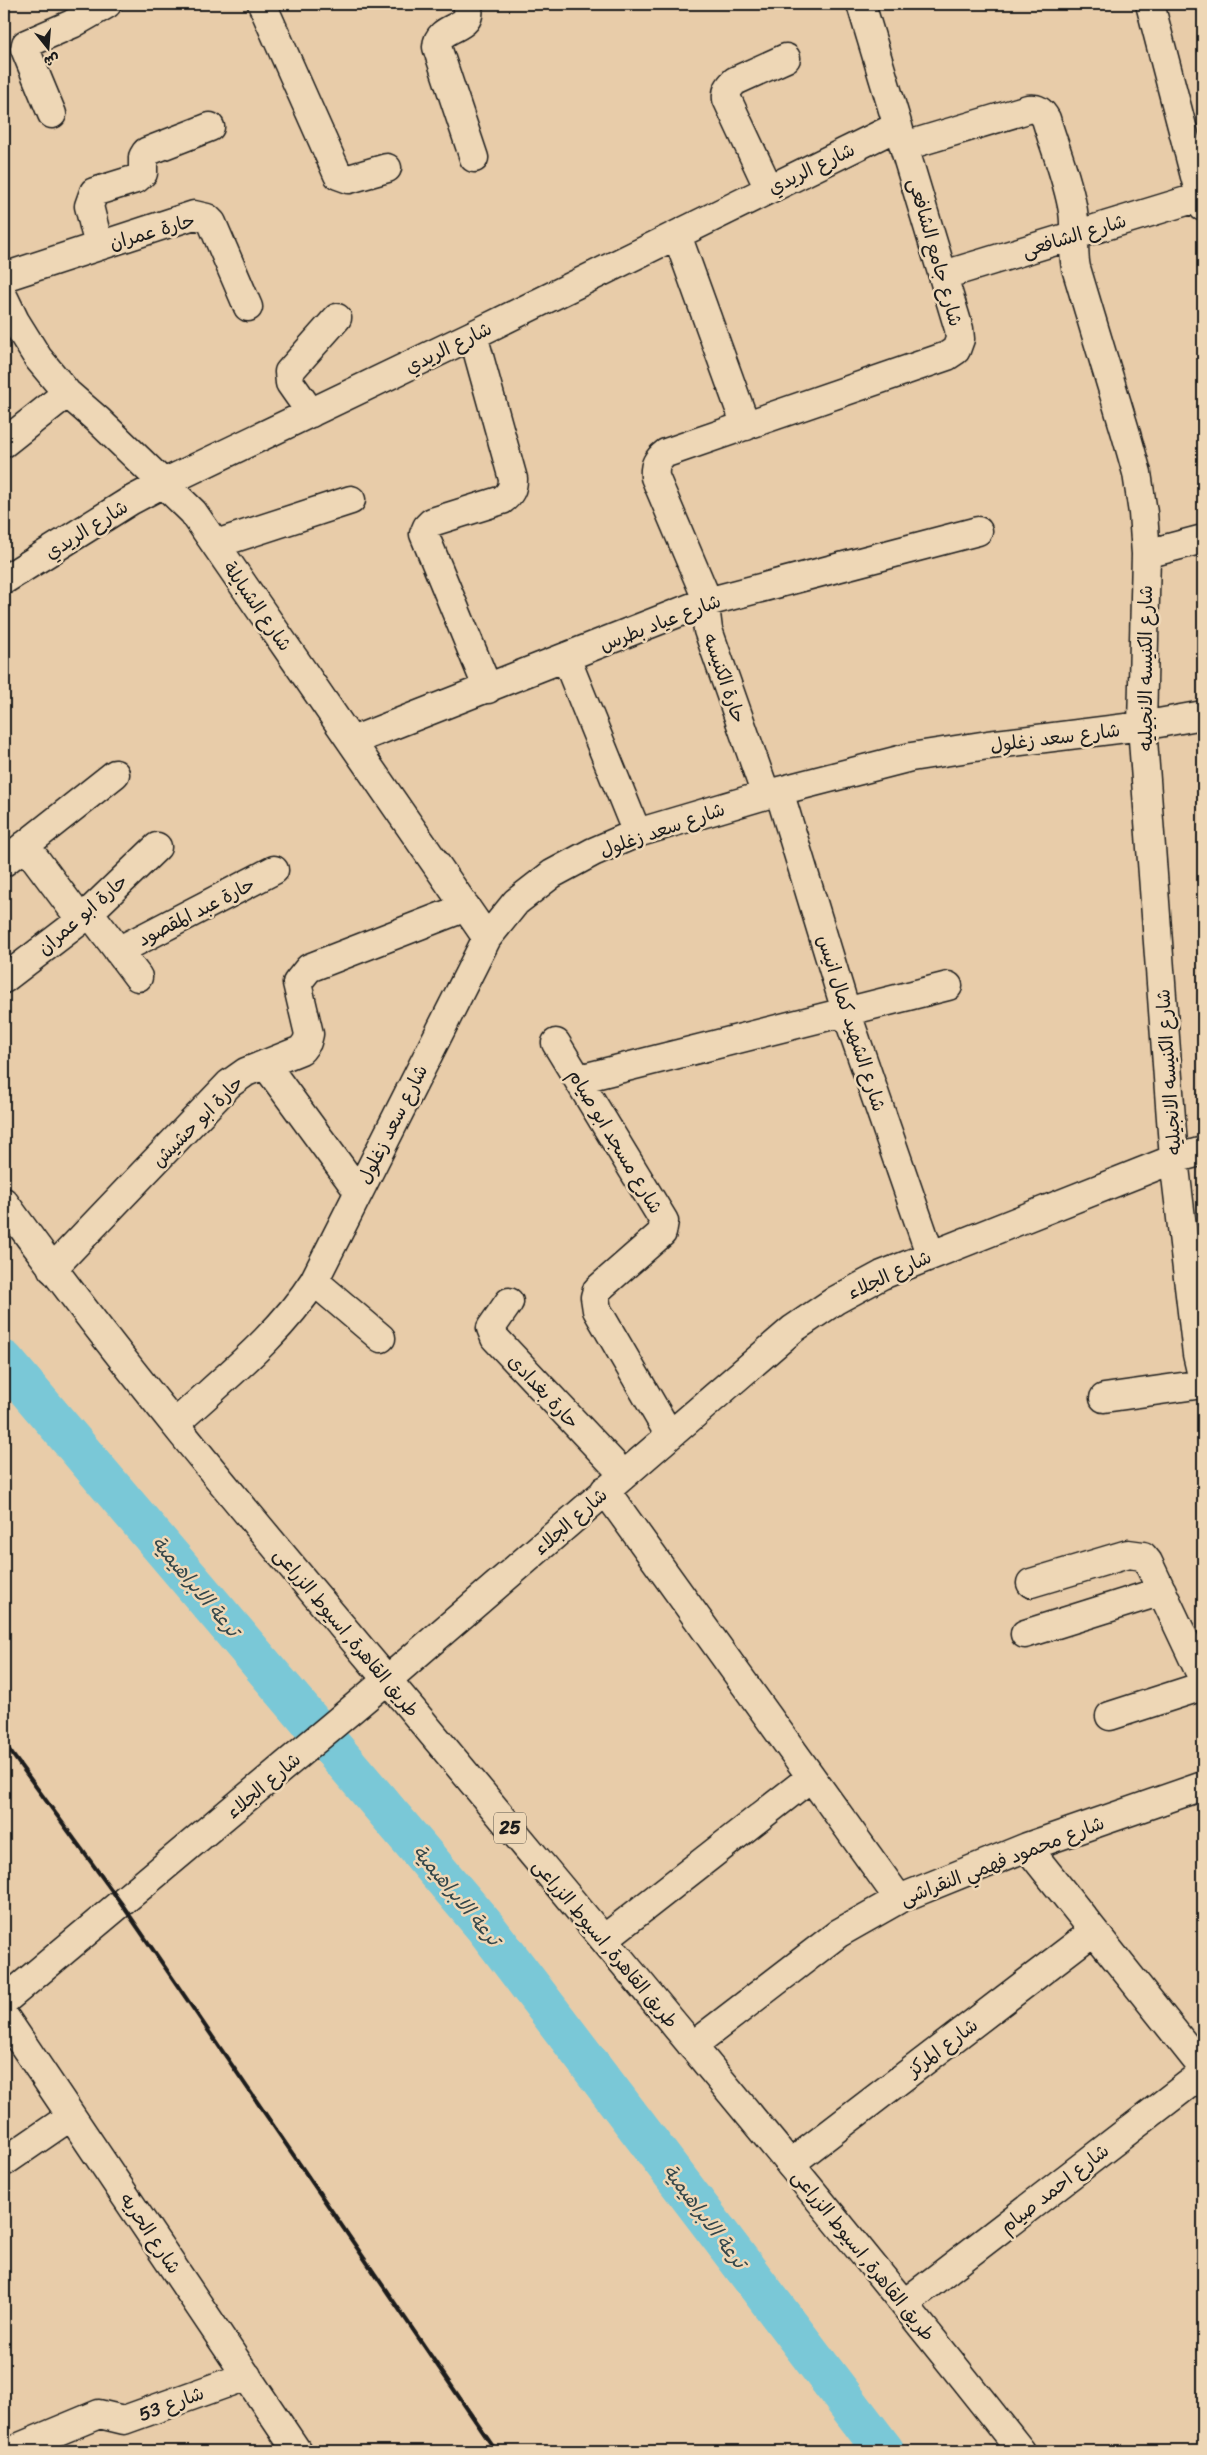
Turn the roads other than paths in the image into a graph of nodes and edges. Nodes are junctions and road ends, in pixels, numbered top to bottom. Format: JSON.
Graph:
{"nodes":[{"id":1,"x":107,"y":4,"type":"edge"},
{"id":2,"x":262,"y":4,"type":"edge"},
{"id":3,"x":467,"y":4,"type":"edge"},
{"id":4,"x":861,"y":4,"type":"edge"},
{"id":5,"x":1150,"y":4,"type":"edge"},
{"id":6,"x":786,"y":58,"type":"dead end"},
{"id":7,"x":52,"y":114,"type":"dead end"},
{"id":8,"x":210,"y":127,"type":"dead end"},
{"id":9,"x":902,"y":136,"type":"junction"},
{"id":10,"x":474,"y":158,"type":"dead end"},
{"id":11,"x":387,"y":168,"type":"dead end"},
{"id":12,"x":770,"y":189,"type":"junction"},
{"id":13,"x":1202,"y":200,"type":"edge"},
{"id":14,"x":677,"y":235,"type":"junction"},
{"id":15,"x":1074,"y":235,"type":"junction"},
{"id":16,"x":99,"y":246,"type":"junction"},
{"id":17,"x":944,"y":275,"type":"junction"},
{"id":18,"x":4,"y":277,"type":"edge"},
{"id":19,"x":4,"y":298,"type":"edge"},
{"id":20,"x":248,"y":308,"type":"dead end"},
{"id":21,"x":337,"y":318,"type":"dead end"},
{"id":22,"x":473,"y":335,"type":"junction"},
{"id":23,"x":67,"y":393,"type":"junction"},
{"id":24,"x":311,"y":413,"type":"junction"},
{"id":25,"x":746,"y":426,"type":"junction"},
{"id":26,"x":4,"y":443,"type":"edge"},
{"id":27,"x":666,"y":453,"type":"joint"},
{"id":28,"x":164,"y":483,"type":"junction"},
{"id":29,"x":352,"y":500,"type":"dead end"},
{"id":30,"x":978,"y":531,"type":"dead end"},
{"id":31,"x":1203,"y":539,"type":"edge"},
{"id":32,"x":216,"y":544,"type":"junction"},
{"id":33,"x":1146,"y":554,"type":"junction"},
{"id":34,"x":4,"y":580,"type":"edge"},
{"id":35,"x":704,"y":603,"type":"junction"},
{"id":36,"x":566,"y":658,"type":"junction"},
{"id":37,"x":488,"y":689,"type":"junction"},
{"id":38,"x":1203,"y":715,"type":"edge"},
{"id":39,"x":1142,"y":726,"type":"junction"},
{"id":40,"x":352,"y":741,"type":"junction"},
{"id":41,"x":115,"y":774,"type":"dead end"},
{"id":42,"x":773,"y":793,"type":"junction"},
{"id":43,"x":637,"y":833,"type":"junction"},
{"id":44,"x":25,"y":845,"type":"junction"},
{"id":45,"x":157,"y":847,"type":"dead end"},
{"id":46,"x":4,"y":862,"type":"edge"},
{"id":47,"x":274,"y":870,"type":"dead end"},
{"id":48,"x":466,"y":907,"type":"junction"},
{"id":49,"x":85,"y":916,"type":"junction"},
{"id":50,"x":487,"y":938,"type":"junction"},
{"id":51,"x":118,"y":951,"type":"junction"},
{"id":52,"x":138,"y":977,"type":"dead end"},
{"id":53,"x":4,"y":979,"type":"edge"},
{"id":54,"x":948,"y":986,"type":"dead end"},
{"id":55,"x":846,"y":1011,"type":"junction"},
{"id":56,"x":556,"y":1043,"type":"dead end"},
{"id":57,"x":265,"y":1064,"type":"junction"},
{"id":58,"x":579,"y":1079,"type":"junction"},
{"id":59,"x":1203,"y":1151,"type":"edge"},
{"id":60,"x":1174,"y":1159,"type":"junction"},
{"id":61,"x":358,"y":1191,"type":"junction"},
{"id":62,"x":4,"y":1202,"type":"edge"},
{"id":63,"x":930,"y":1254,"type":"junction"},
{"id":64,"x":52,"y":1269,"type":"junction"},
{"id":65,"x":314,"y":1281,"type":"junction"},
{"id":66,"x":509,"y":1302,"type":"dead end"},
{"id":67,"x":381,"y":1338,"type":"dead end"},
{"id":68,"x":1203,"y":1382,"type":"edge"},
{"id":69,"x":1104,"y":1398,"type":"dead end"},
{"id":70,"x":175,"y":1424,"type":"junction"},
{"id":71,"x":670,"y":1434,"type":"junction"},
{"id":72,"x":614,"y":1482,"type":"junction"},
{"id":73,"x":1031,"y":1583,"type":"dead end"},
{"id":74,"x":1162,"y":1591,"type":"junction"},
{"id":75,"x":1025,"y":1634,"type":"dead end"},
{"id":76,"x":387,"y":1680,"type":"junction"},
{"id":77,"x":1203,"y":1680,"type":"edge"},
{"id":78,"x":1203,"y":1686,"type":"edge"},
{"id":79,"x":1110,"y":1716,"type":"dead end"},
{"id":80,"x":811,"y":1777,"type":"junction"},
{"id":81,"x":1203,"y":1786,"type":"edge"},
{"id":82,"x":1027,"y":1847,"type":"junction"},
{"id":83,"x":899,"y":1899,"type":"junction"},
{"id":84,"x":1094,"y":1931,"type":"junction"},
{"id":85,"x":604,"y":1939,"type":"junction"},
{"id":86,"x":4,"y":2001,"type":"edge"},
{"id":87,"x":4,"y":2016,"type":"edge"},
{"id":88,"x":692,"y":2046,"type":"junction"},
{"id":89,"x":1203,"y":2068,"type":"edge"},
{"id":90,"x":1203,"y":2073,"type":"edge"},
{"id":91,"x":71,"y":2116,"type":"junction"},
{"id":92,"x":4,"y":2162,"type":"edge"},
{"id":93,"x":790,"y":2164,"type":"junction"},
{"id":94,"x":905,"y":2303,"type":"junction"},
{"id":95,"x":247,"y":2376,"type":"junction"},
{"id":96,"x":10,"y":2451,"type":"edge"},
{"id":97,"x":297,"y":2451,"type":"edge"},
{"id":98,"x":1021,"y":2451,"type":"edge"}],
"edges":[{"from":1,"to":7,"type":"main road"},
{"from":2,"to":11,"type":"main road"},
{"from":3,"to":10,"type":"main road"},
{"from":4,"to":9,"type":"main road","name":"شارع جامع الشافعى"},
{"from":5,"to":13,"type":"main road"},
{"from":6,"to":12,"type":"main road"},
{"from":8,"to":16,"type":"main road"},
{"from":9,"to":12,"type":"main road","name":"شارع الريدي"},
{"from":9,"to":15,"type":"main road","name":"شارع الكنيسه الانجيليه"},
{"from":9,"to":17,"type":"main road","name":"شارع جامع الشافعى"},
{"from":12,"to":14,"type":"main road","name":"شارع الريدي"},
{"from":13,"to":15,"type":"main road","name":"شارع الشافعى"},
{"from":14,"to":22,"type":"main road","name":"شارع الريدي"},
{"from":14,"to":25,"type":"main road"},
{"from":15,"to":17,"type":"main road","name":"شارع الشافعى"},
{"from":15,"to":33,"type":"main road","name":"شارع الكنيسه الانجيليه"},
{"from":16,"to":18,"type":"main road","name":"حارة عمران"},
{"from":16,"to":20,"type":"main road","name":"حارة عمران"},
{"from":17,"to":25,"type":"main road","name":"شارع جامع الشافعى"},
{"from":19,"to":23,"type":"main road","name":"شارع الشبايلة"},
{"from":21,"to":24,"type":"main road"},
{"from":22,"to":24,"type":"main road","name":"شارع الريدي"},
{"from":22,"to":37,"type":"main road"},
{"from":23,"to":26,"type":"main road"},
{"from":23,"to":28,"type":"main road","name":"شارع الشبايلة"},
{"from":24,"to":28,"type":"main road","name":"شارع الريدي"},
{"from":25,"to":27,"type":"main road","name":"شارع جامع الشافعى"},
{"from":27,"to":35,"type":"main road","name":"حارة الكنيسه"},
{"from":28,"to":32,"type":"main road","name":"شارع الشبايلة"},
{"from":28,"to":34,"type":"main road","name":"شارع الريدي"},
{"from":29,"to":32,"type":"main road"},
{"from":30,"to":35,"type":"main road","name":"شارع عياد بطرس"},
{"from":31,"to":33,"type":"main road"},
{"from":32,"to":40,"type":"main road","name":"شارع الشبايلة"},
{"from":33,"to":39,"type":"main road","name":"شارع الكنيسه الانجيليه"},
{"from":35,"to":36,"type":"main road","name":"شارع عياد بطرس"},
{"from":35,"to":42,"type":"main road","name":"حارة الكنيسه"},
{"from":36,"to":37,"type":"main road","name":"شارع عياد بطرس"},
{"from":36,"to":43,"type":"main road"},
{"from":37,"to":40,"type":"main road","name":"شارع عياد بطرس"},
{"from":38,"to":39,"type":"main road","name":"شارع سعد زغلول"},
{"from":39,"to":42,"type":"main road","name":"شارع سعد زغلول"},
{"from":39,"to":60,"type":"main road","name":"شارع الكنيسه الانجيليه"},
{"from":40,"to":48,"type":"main road","name":"شارع الشبايلة"},
{"from":41,"to":44,"type":"main road"},
{"from":42,"to":43,"type":"main road","name":"شارع سعد زغلول"},
{"from":42,"to":55,"type":"main road","name":"شارع الشهيد كمال انيس"},
{"from":43,"to":50,"type":"main road","name":"شارع سعد زغلول"},
{"from":44,"to":46,"type":"main road"},
{"from":44,"to":49,"type":"main road"},
{"from":45,"to":49,"type":"main road","name":"حارة ابو عمران"},
{"from":47,"to":51,"type":"main road","name":"حارة عبد المقصود"},
{"from":48,"to":50,"type":"main road","name":"شارع الشبايلة"},
{"from":48,"to":57,"type":"main road","name":"حارة ابو حشيش"},
{"from":49,"to":51,"type":"main road"},
{"from":49,"to":53,"type":"main road","name":"حارة ابو عمران"},
{"from":50,"to":61,"type":"main road","name":"شارع سعد زغلول"},
{"from":51,"to":52,"type":"main road"},
{"from":54,"to":55,"type":"main road"},
{"from":55,"to":58,"type":"main road"},
{"from":55,"to":63,"type":"main road","name":"شارع الشهيد كمال انيس"},
{"from":56,"to":58,"type":"main road","name":"شارع مسجد ابو صيام"},
{"from":57,"to":61,"type":"main road"},
{"from":57,"to":64,"type":"main road","name":"حارة ابو حشيش"},
{"from":58,"to":71,"type":"main road","name":"شارع مسجد ابو صيام"},
{"from":59,"to":60,"type":"main road","name":"شارع الجلاء"},
{"from":60,"to":63,"type":"main road","name":"شارع الجلاء"},
{"from":60,"to":68,"type":"main road","name":"شارع الكنيسه الانجيليه"},
{"from":61,"to":65,"type":"main road","name":"شارع سعد زغلول"},
{"from":62,"to":64,"type":"main road","name":"طريق القاهرة, اسيوط الزراعى","number":"25"},
{"from":63,"to":71,"type":"main road","name":"شارع الجلاء"},
{"from":64,"to":70,"type":"main road","name":"طريق القاهرة, اسيوط الزراعى","number":"25"},
{"from":65,"to":67,"type":"main road"},
{"from":65,"to":70,"type":"main road","name":"شارع سعد زغلول"},
{"from":66,"to":72,"type":"main road","name":"حارة بغدادى"},
{"from":68,"to":69,"type":"main road"},
{"from":70,"to":76,"type":"main road","name":"طريق القاهرة, اسيوط الزراعى","number":"25"},
{"from":71,"to":72,"type":"main road","name":"شارع الجلاء"},
{"from":72,"to":76,"type":"main road","name":"شارع الجلاء"},
{"from":72,"to":80,"type":"main road"},
{"from":73,"to":74,"type":"main road"},
{"from":74,"to":75,"type":"main road"},
{"from":74,"to":77,"type":"main road"},
{"from":76,"to":85,"type":"main road","name":"طريق القاهرة, اسيوط الزراعى","number":"25"},
{"from":76,"to":86,"type":"main road","name":"شارع الجلاء"},
{"from":78,"to":79,"type":"main road"},
{"from":80,"to":83,"type":"main road"},
{"from":80,"to":85,"type":"main road"},
{"from":81,"to":82,"type":"main road","name":"شارع محمود فهمي النقراشى"},
{"from":82,"to":83,"type":"main road","name":"شارع محمود فهمي النقراشى"},
{"from":82,"to":84,"type":"main road"},
{"from":83,"to":88,"type":"main road","name":"شارع محمود فهمي النقراشى"},
{"from":84,"to":89,"type":"main road"},
{"from":84,"to":93,"type":"main road","name":"شارع المركز"},
{"from":85,"to":88,"type":"main road","name":"طريق القاهرة, اسيوط الزراعى","number":"25"},
{"from":87,"to":91,"type":"main road","name":"شارع الحريه"},
{"from":88,"to":93,"type":"main road","name":"طريق القاهرة, اسيوط الزراعى","number":"25"},
{"from":90,"to":94,"type":"main road","name":"شارع احمد صيام"},
{"from":91,"to":92,"type":"main road"},
{"from":91,"to":95,"type":"main road","name":"شارع الحريه"},
{"from":93,"to":94,"type":"main road","name":"طريق القاهرة, اسيوط الزراعى","number":"25"},
{"from":94,"to":98,"type":"main road","name":"طريق القاهرة, اسيوط الزراعى","number":"25"},
{"from":95,"to":96,"type":"main road","name":"شارع 53"},
{"from":95,"to":97,"type":"main road","name":"شارع الحريه"}]}
